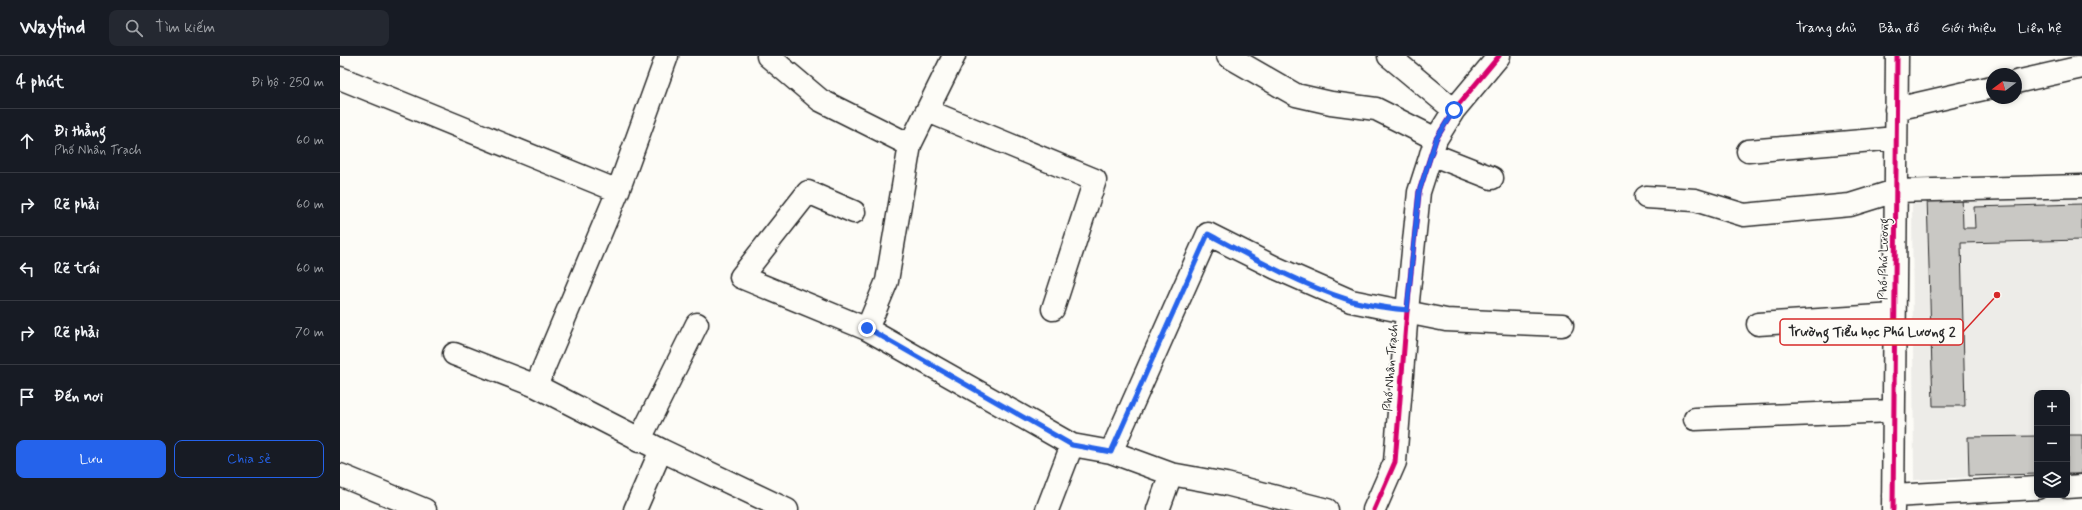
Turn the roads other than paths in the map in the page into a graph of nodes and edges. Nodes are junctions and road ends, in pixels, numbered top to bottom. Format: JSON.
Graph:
{"nodes":[{"id":1,"x":667,"y":56,"type":"edge"},
{"id":2,"x":768,"y":56,"type":"edge"},
{"id":3,"x":954,"y":56,"type":"edge"},
{"id":4,"x":1228,"y":56,"type":"edge"},
{"id":5,"x":1389,"y":56,"type":"edge"},
{"id":6,"x":1499,"y":56,"type":"edge"},
{"id":7,"x":1897,"y":56,"type":"edge"},
{"id":8,"x":2082,"y":67,"type":"edge"},
{"id":9,"x":340,"y":78,"type":"edge"},
{"id":10,"x":2022,"y":81,"type":"edge"},
{"id":11,"x":1986,"y":89,"type":"edge"},
{"id":12,"x":1896,"y":109,"type":"junction"},
{"id":13,"x":1454,"y":110,"type":"junction"},
{"id":14,"x":928,"y":111,"type":"junction"},
{"id":15,"x":1896,"y":138,"type":"junction"},
{"id":16,"x":910,"y":145,"type":"junction"},
{"id":17,"x":1434,"y":147,"type":"junction"},
{"id":18,"x":1748,"y":152,"type":"dead end"},
{"id":19,"x":1492,"y":178,"type":"dead end"},
{"id":20,"x":2082,"y":186,"type":"edge"},
{"id":21,"x":618,"y":191,"type":"junction"},
{"id":22,"x":1895,"y":191,"type":"junction"},
{"id":23,"x":1646,"y":197,"type":"dead end"},
{"id":24,"x":854,"y":212,"type":"dead end"},
{"id":25,"x":1053,"y":309,"type":"dead end"},
{"id":26,"x":1407,"y":310,"type":"junction"},
{"id":27,"x":1894,"y":315,"type":"junction"},
{"id":28,"x":697,"y":324,"type":"dead end"},
{"id":29,"x":1758,"y":324,"type":"dead end"},
{"id":30,"x":1562,"y":325,"type":"dead end"},
{"id":31,"x":867,"y":328,"type":"junction"},
{"id":32,"x":454,"y":354,"type":"dead end"},
{"id":33,"x":536,"y":386,"type":"junction"},
{"id":34,"x":1893,"y":411,"type":"junction"},
{"id":35,"x":1695,"y":419,"type":"dead end"},
{"id":36,"x":639,"y":441,"type":"junction"},
{"id":37,"x":1072,"y":445,"type":"junction"},
{"id":38,"x":661,"y":450,"type":"junction"},
{"id":39,"x":1111,"y":452,"type":"junction"},
{"id":40,"x":1171,"y":474,"type":"junction"},
{"id":41,"x":340,"y":475,"type":"edge"},
{"id":42,"x":2082,"y":486,"type":"edge"},
{"id":43,"x":2070,"y":487,"type":"edge"},
{"id":44,"x":2034,"y":488,"type":"edge"},
{"id":45,"x":1893,"y":503,"type":"edge"},
{"id":46,"x":426,"y":510,"type":"edge"},
{"id":47,"x":635,"y":510,"type":"edge"},
{"id":48,"x":787,"y":510,"type":"edge"},
{"id":49,"x":1046,"y":510,"type":"edge"},
{"id":50,"x":1158,"y":510,"type":"edge"},
{"id":51,"x":1327,"y":510,"type":"edge"},
{"id":52,"x":1374,"y":510,"type":"edge"}],
"edges":[{"from":1,"to":21,"type":"street"},
{"from":2,"to":16,"type":"street"},
{"from":3,"to":14,"type":"street"},
{"from":4,"to":17,"type":"street"},
{"from":5,"to":13,"type":"street"},
{"from":6,"to":13,"type":"street","name":"Phố Nhân Trạch"},
{"from":7,"to":12,"type":"street","name":"Phố Phú Lương"},
{"from":8,"to":10,"type":"street"},
{"from":9,"to":21,"type":"street"},
{"from":11,"to":12,"type":"street"},
{"from":12,"to":15,"type":"street","name":"Phố Phú Lương"},
{"from":13,"to":17,"type":"street","name":"Phố Nhân Trạch"},
{"from":14,"to":16,"type":"street"},
{"from":14,"to":25,"type":"street"},
{"from":15,"to":18,"type":"street"},
{"from":15,"to":22,"type":"street","name":"Phố Phú Lương"},
{"from":16,"to":31,"type":"street"},
{"from":17,"to":19,"type":"street"},
{"from":17,"to":26,"type":"street","name":"Phố Nhân Trạch"},
{"from":20,"to":22,"type":"street"},
{"from":21,"to":33,"type":"street"},
{"from":22,"to":23,"type":"street"},
{"from":22,"to":27,"type":"street","name":"Phố Phú Lương"},
{"from":24,"to":31,"type":"street"},
{"from":26,"to":30,"type":"street"},
{"from":26,"to":39,"type":"street"},
{"from":26,"to":52,"type":"street","name":"Phố Nhân Trạch"},
{"from":27,"to":29,"type":"street"},
{"from":27,"to":34,"type":"street","name":"Phố Phú Lương"},
{"from":28,"to":36,"type":"street"},
{"from":31,"to":37,"type":"street"},
{"from":32,"to":33,"type":"street"},
{"from":33,"to":36,"type":"street"},
{"from":34,"to":35,"type":"street"},
{"from":34,"to":45,"type":"street","name":"Phố Phú Lương"},
{"from":36,"to":38,"type":"street"},
{"from":37,"to":39,"type":"street"},
{"from":37,"to":49,"type":"street"},
{"from":38,"to":47,"type":"street"},
{"from":38,"to":48,"type":"street"},
{"from":39,"to":40,"type":"street"},
{"from":40,"to":50,"type":"street"},
{"from":40,"to":51,"type":"street"},
{"from":41,"to":46,"type":"street"},
{"from":42,"to":43,"type":"street"},
{"from":44,"to":45,"type":"street"}]}
